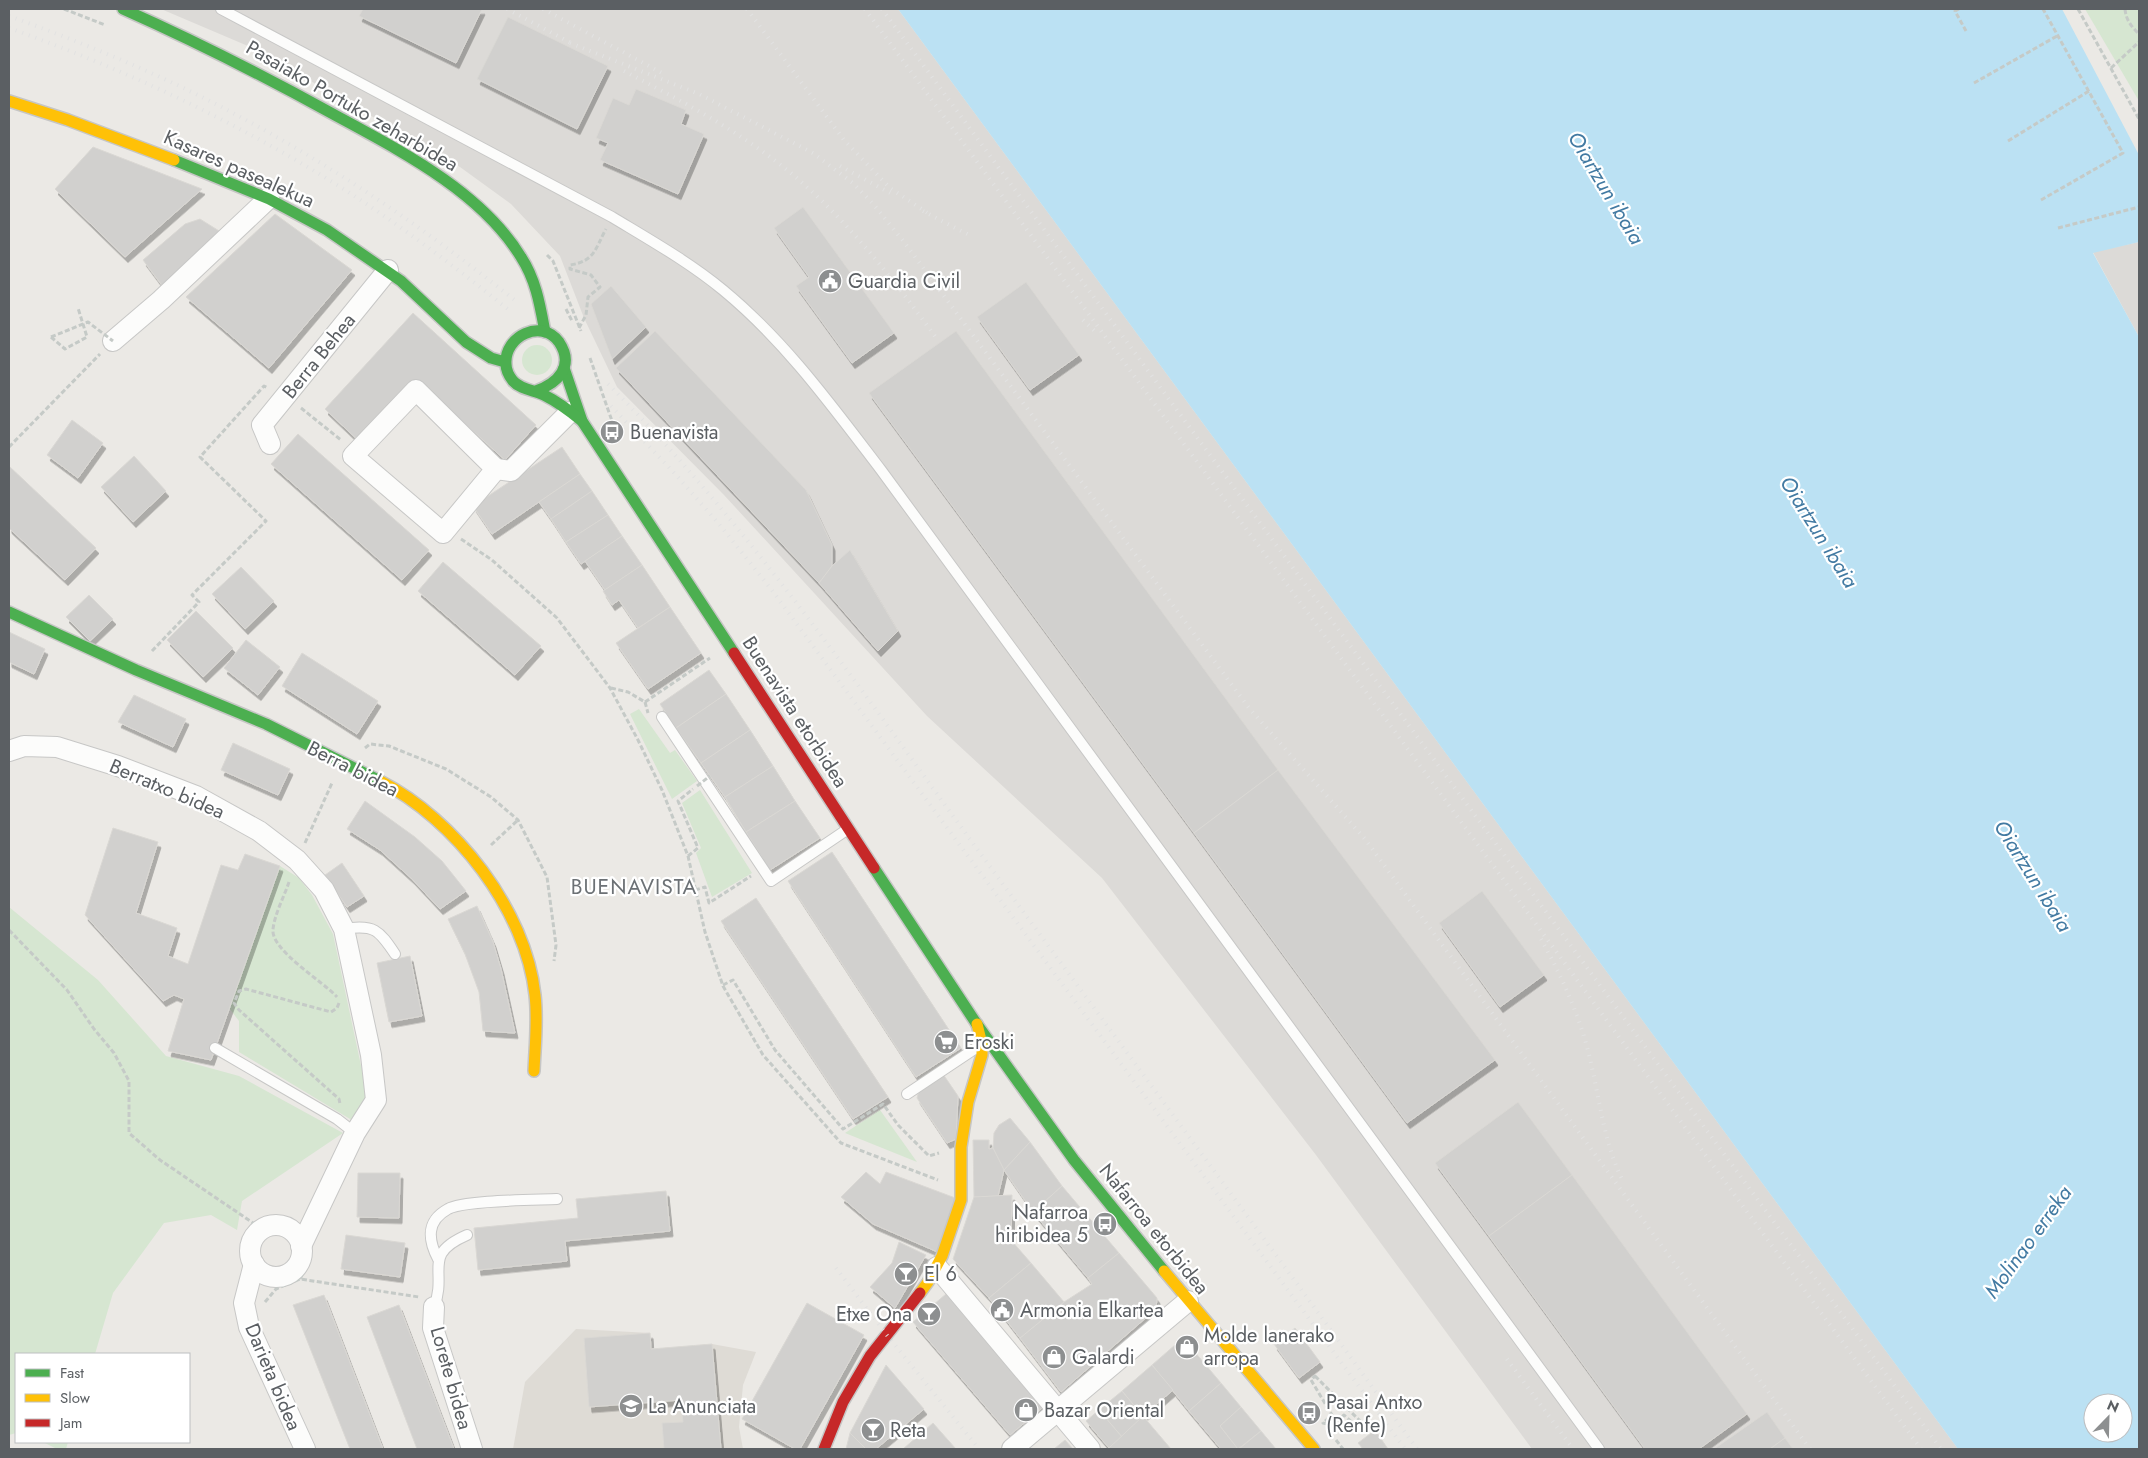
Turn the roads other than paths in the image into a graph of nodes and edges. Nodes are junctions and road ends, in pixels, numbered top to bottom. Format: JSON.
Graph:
{"nodes":[{"id":1,"x":123,"y":9,"type":"edge"},
{"id":2,"x":221,"y":9,"type":"edge"},
{"id":3,"x":9,"y":101,"type":"edge"},
{"id":4,"x":269,"y":198,"type":"junction"},
{"id":5,"x":388,"y":270,"type":"junction"},
{"id":6,"x":544,"y":332,"type":"junction"},
{"id":7,"x":112,"y":341,"type":"road end"},
{"id":8,"x":505,"y":362,"type":"junction"},
{"id":9,"x":564,"y":368,"type":"junction"},
{"id":10,"x":536,"y":391,"type":"junction"},
{"id":11,"x":576,"y":416,"type":"junction"},
{"id":12,"x":270,"y":444,"type":"dead end"},
{"id":13,"x":496,"y":469,"type":"junction"},
{"id":14,"x":9,"y":612,"type":"edge"},
{"id":15,"x":662,"y":717,"type":"dead end"},
{"id":16,"x":9,"y":751,"type":"edge"},
{"id":17,"x":849,"y":829,"type":"junction"},
{"id":18,"x":344,"y":929,"type":"junction"},
{"id":19,"x":395,"y":954,"type":"dead end"},
{"id":20,"x":976,"y":1023,"type":"junction"},
{"id":21,"x":982,"y":1044,"type":"junction"},
{"id":22,"x":215,"y":1048,"type":"dead end"},
{"id":23,"x":534,"y":1070,"type":"dead end"},
{"id":24,"x":907,"y":1094,"type":"dead end"},
{"id":25,"x":355,"y":1133,"type":"junction"},
{"id":26,"x":557,"y":1199,"type":"dead end"},
{"id":27,"x":467,"y":1235,"type":"dead end"},
{"id":28,"x":298,"y":1240,"type":"junction"},
{"id":29,"x":438,"y":1259,"type":"junction"},
{"id":30,"x":937,"y":1267,"type":"junction"},
{"id":31,"x":260,"y":1269,"type":"junction"},
{"id":32,"x":1188,"y":1301,"type":"junction"},
{"id":33,"x":434,"y":1307,"type":"joint"},
{"id":34,"x":1058,"y":1412,"type":"junction"},
{"id":35,"x":305,"y":1449,"type":"edge"},
{"id":36,"x":472,"y":1449,"type":"edge"},
{"id":37,"x":824,"y":1449,"type":"edge"},
{"id":38,"x":1012,"y":1449,"type":"edge"},
{"id":39,"x":1090,"y":1449,"type":"edge"},
{"id":40,"x":1314,"y":1449,"type":"edge"},
{"id":41,"x":1599,"y":1449,"type":"edge"}],
"edges":[{"from":1,"to":6,"type":"main road","name":"Pasaiako Portuko zeharbidea"},
{"from":2,"to":41,"type":"lane"},
{"from":3,"to":4,"type":"main road","name":"Kasares pasealekua"},
{"from":4,"to":5,"type":"main road","name":"Kasares pasealekua"},
{"from":4,"to":7,"type":"street"},
{"from":5,"to":8,"type":"main road","name":"Kasares pasealekua"},
{"from":5,"to":12,"type":"street","name":"Berra Behea"},
{"from":6,"to":8,"type":"main road"},
{"from":6,"to":9,"type":"main road","name":"Buenavista etorbidea"},
{"from":8,"to":10,"type":"main road","name":"Buenavista etorbidea"},
{"from":9,"to":10,"type":"main road"},
{"from":9,"to":11,"type":"main road","name":"Buenavista etorbidea"},
{"from":10,"to":11,"type":"main road","name":"Buenavista etorbidea"},
{"from":11,"to":13,"type":"street"},
{"from":11,"to":17,"type":"main road","name":"Buenavista etorbidea"},
{"from":13,"to":13,"type":"street"},
{"from":14,"to":23,"type":"main road","name":"Berra bidea"},
{"from":15,"to":17,"type":"lane"},
{"from":16,"to":18,"type":"street","name":"Berratxo bidea"},
{"from":17,"to":20,"type":"main road","name":"Buenavista etorbidea"},
{"from":18,"to":19,"type":"lane"},
{"from":18,"to":25,"type":"street","name":"Berratxo bidea"},
{"from":20,"to":21,"type":"main road"},
{"from":20,"to":32,"type":"main road","name":"Nafarroa etorbidea"},
{"from":21,"to":24,"type":"lane"},
{"from":21,"to":30,"type":"main road"},
{"from":22,"to":25,"type":"lane"},
{"from":25,"to":28,"type":"street"},
{"from":26,"to":29,"type":"lane"},
{"from":27,"to":29,"type":"lane"},
{"from":28,"to":31,"type":"street"},
{"from":28,"to":31,"type":"street"},
{"from":29,"to":33,"type":"lane"},
{"from":30,"to":34,"type":"street"},
{"from":30,"to":37,"type":"main road"},
{"from":31,"to":35,"type":"street","name":"Darieta bidea"},
{"from":32,"to":34,"type":"street"},
{"from":32,"to":40,"type":"main road","name":"Nafarroa etorbidea"},
{"from":33,"to":36,"type":"street","name":"Lorete bidea"},
{"from":34,"to":38,"type":"street"},
{"from":34,"to":39,"type":"street"}]}
